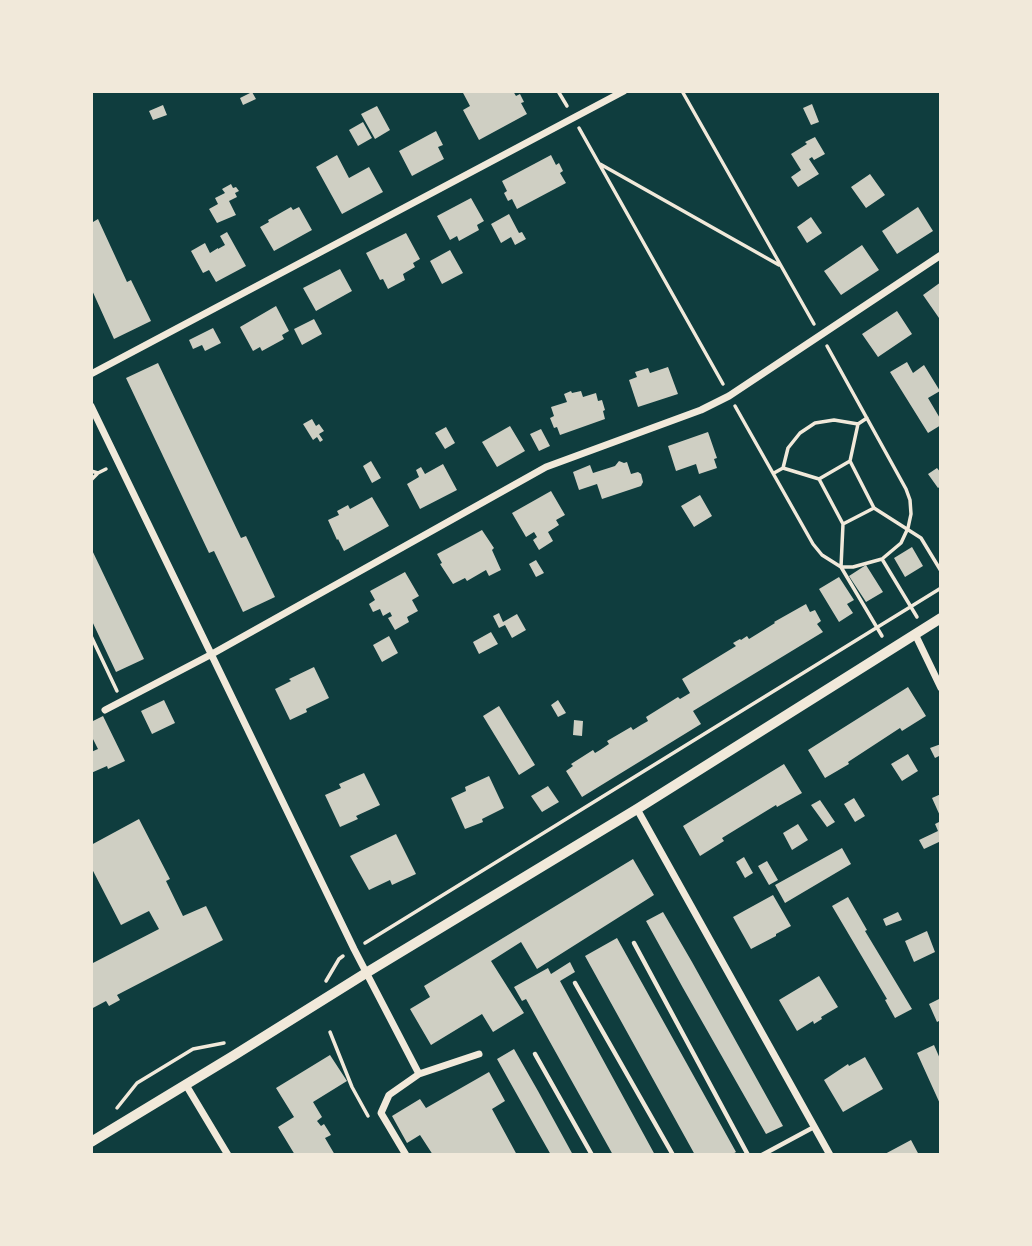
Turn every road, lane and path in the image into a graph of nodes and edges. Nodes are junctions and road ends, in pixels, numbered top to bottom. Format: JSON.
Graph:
{"nodes":[{"id":1,"x":558,"y":91,"type":"edge"},
{"id":2,"x":624,"y":91,"type":"edge"},
{"id":3,"x":682,"y":91,"type":"edge"},
{"id":4,"x":573,"y":117,"type":"junction"},
{"id":5,"x":598,"y":163,"type":"junction"},
{"id":6,"x":941,"y":256,"type":"edge"},
{"id":7,"x":782,"y":267,"type":"junction"},
{"id":8,"x":821,"y":335,"type":"junction"},
{"id":9,"x":91,"y":374,"type":"edge"},
{"id":10,"x":729,"y":396,"type":"junction"},
{"id":11,"x":91,"y":406,"type":"edge"},
{"id":12,"x":867,"y":418,"type":"junction"},
{"id":13,"x":858,"y":424,"type":"junction"},
{"id":14,"x":850,"y":461,"type":"junction"},
{"id":15,"x":120,"y":463,"type":"junction"},
{"id":16,"x":783,"y":468,"type":"junction"},
{"id":17,"x":91,"y":471,"type":"edge"},
{"id":18,"x":97,"y":473,"type":"junction"},
{"id":19,"x":774,"y":473,"type":"junction"},
{"id":20,"x":819,"y":479,"type":"junction"},
{"id":21,"x":91,"y":480,"type":"edge"},
{"id":22,"x":874,"y":508,"type":"junction"},
{"id":23,"x":843,"y":524,"type":"junction"},
{"id":24,"x":908,"y":528,"type":"junction"},
{"id":25,"x":882,"y":559,"type":"junction"},
{"id":26,"x":841,"y":567,"type":"junction"},
{"id":27,"x":941,"y":571,"type":"edge"},
{"id":28,"x":941,"y":588,"type":"edge"},
{"id":29,"x":911,"y":607,"type":"junction"},
{"id":30,"x":941,"y":618,"type":"edge"},
{"id":31,"x":877,"y":627,"type":"junction"},
{"id":32,"x":919,"y":632,"type":"junction"},
{"id":33,"x":91,"y":636,"type":"edge"},
{"id":34,"x":891,"y":650,"type":"junction"},
{"id":35,"x":212,"y":654,"type":"junction"},
{"id":36,"x":941,"y":688,"type":"edge"},
{"id":37,"x":122,"y":701,"type":"junction"},
{"id":38,"x":105,"y":710,"type":"dead end"},
{"id":39,"x":637,"y":809,"type":"junction"},
{"id":40,"x":634,"y":943,"type":"dead end"},
{"id":41,"x":354,"y":950,"type":"junction"},
{"id":42,"x":366,"y":973,"type":"junction"},
{"id":43,"x":325,"y":982,"type":"dead end"},
{"id":44,"x":575,"y":983,"type":"dead end"},
{"id":45,"x":330,"y":1032,"type":"dead end"},
{"id":46,"x":225,"y":1043,"type":"dead end"},
{"id":47,"x":479,"y":1054,"type":"dead end"},
{"id":48,"x":535,"y":1054,"type":"dead end"},
{"id":49,"x":419,"y":1074,"type":"junction"},
{"id":50,"x":186,"y":1085,"type":"junction"},
{"id":51,"x":115,"y":1110,"type":"dead end"},
{"id":52,"x":370,"y":1121,"type":"dead end"},
{"id":53,"x":815,"y":1126,"type":"junction"},
{"id":54,"x":91,"y":1142,"type":"edge"},
{"id":55,"x":228,"y":1155,"type":"edge"},
{"id":56,"x":406,"y":1155,"type":"edge"},
{"id":57,"x":592,"y":1155,"type":"edge"},
{"id":58,"x":673,"y":1155,"type":"edge"},
{"id":59,"x":748,"y":1155,"type":"edge"},
{"id":60,"x":762,"y":1155,"type":"edge"},
{"id":61,"x":830,"y":1155,"type":"edge"}],
"edges":[{"from":1,"to":4,"type":"path"},
{"from":2,"to":4,"type":"street"},
{"from":3,"to":7,"type":"path"},
{"from":4,"to":5,"type":"path"},
{"from":4,"to":9,"type":"street"},
{"from":5,"to":7,"type":"path"},
{"from":5,"to":10,"type":"path"},
{"from":6,"to":8,"type":"street"},
{"from":7,"to":8,"type":"path"},
{"from":8,"to":10,"type":"street"},
{"from":8,"to":12,"type":"path"},
{"from":10,"to":19,"type":"path"},
{"from":10,"to":35,"type":"street"},
{"from":11,"to":15,"type":"street"},
{"from":12,"to":13,"type":"path"},
{"from":12,"to":24,"type":"path"},
{"from":13,"to":14,"type":"path"},
{"from":13,"to":16,"type":"path"},
{"from":14,"to":20,"type":"path"},
{"from":14,"to":22,"type":"path"},
{"from":15,"to":18,"type":"path"},
{"from":15,"to":35,"type":"street"},
{"from":16,"to":19,"type":"path"},
{"from":16,"to":20,"type":"path"},
{"from":17,"to":18,"type":"path"},
{"from":18,"to":21,"type":"path"},
{"from":19,"to":26,"type":"path"},
{"from":20,"to":23,"type":"path"},
{"from":22,"to":23,"type":"path"},
{"from":22,"to":24,"type":"path"},
{"from":23,"to":26,"type":"path"},
{"from":24,"to":25,"type":"path"},
{"from":24,"to":27,"type":"path"},
{"from":25,"to":26,"type":"path"},
{"from":25,"to":29,"type":"path"},
{"from":26,"to":31,"type":"path"},
{"from":28,"to":29,"type":"path"},
{"from":29,"to":31,"type":"path"},
{"from":29,"to":32,"type":"path"},
{"from":30,"to":32,"type":"street"},
{"from":31,"to":34,"type":"path"},
{"from":31,"to":41,"type":"path"},
{"from":32,"to":34,"type":"street"},
{"from":32,"to":36,"type":"street"},
{"from":33,"to":37,"type":"path"},
{"from":34,"to":39,"type":"street"},
{"from":35,"to":37,"type":"street"},
{"from":35,"to":41,"type":"street"},
{"from":37,"to":38,"type":"street"},
{"from":39,"to":42,"type":"street"},
{"from":39,"to":53,"type":"street"},
{"from":40,"to":59,"type":"lane"},
{"from":41,"to":42,"type":"street"},
{"from":41,"to":43,"type":"path"},
{"from":42,"to":49,"type":"street"},
{"from":42,"to":50,"type":"street"},
{"from":44,"to":58,"type":"lane"},
{"from":45,"to":52,"type":"path"},
{"from":46,"to":51,"type":"path"},
{"from":47,"to":49,"type":"street"},
{"from":48,"to":57,"type":"lane"},
{"from":49,"to":56,"type":"street"},
{"from":50,"to":54,"type":"street"},
{"from":50,"to":55,"type":"street"},
{"from":53,"to":60,"type":"lane"},
{"from":53,"to":61,"type":"street"}]}
